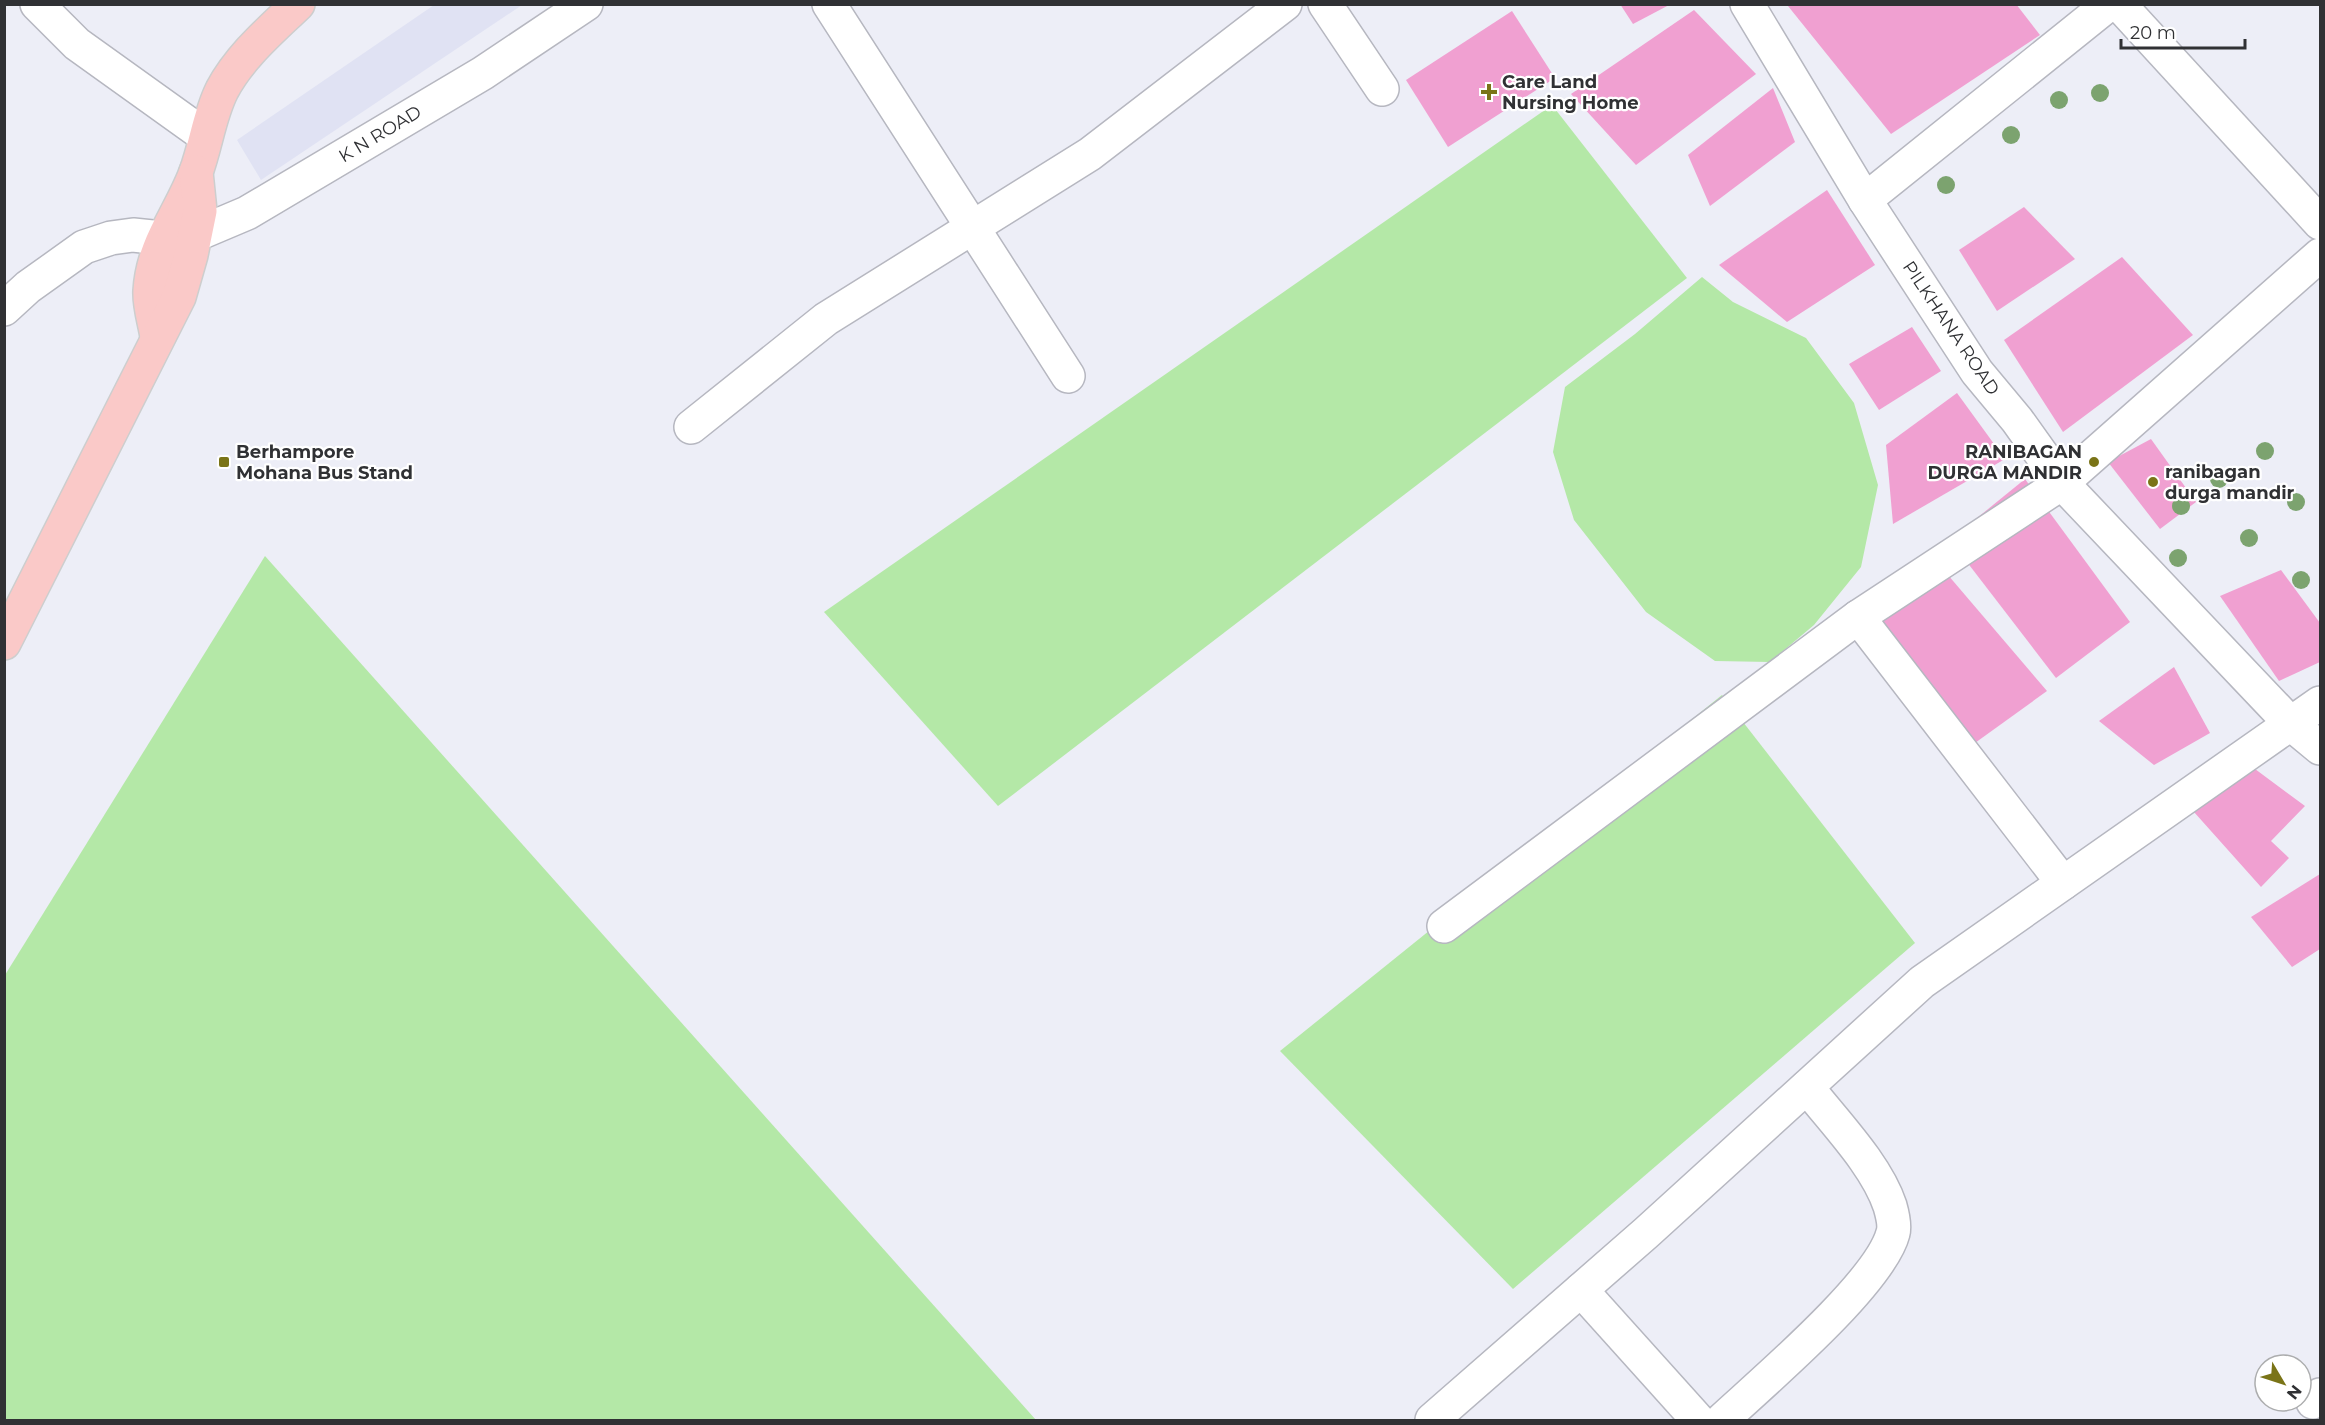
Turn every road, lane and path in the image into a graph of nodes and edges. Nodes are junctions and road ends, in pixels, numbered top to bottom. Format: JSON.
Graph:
{"nodes":[{"id":1,"x":37,"y":4,"type":"edge"},
{"id":2,"x":298,"y":4,"type":"edge"},
{"id":3,"x":586,"y":4,"type":"edge"},
{"id":4,"x":829,"y":4,"type":"edge"},
{"id":5,"x":1286,"y":4,"type":"edge"},
{"id":6,"x":1325,"y":4,"type":"edge"},
{"id":7,"x":1747,"y":4,"type":"edge"},
{"id":8,"x":2109,"y":4,"type":"edge"},
{"id":9,"x":2119,"y":4,"type":"edge"},
{"id":10,"x":1382,"y":89,"type":"dead end"},
{"id":11,"x":204,"y":135,"type":"junction"},
{"id":12,"x":196,"y":172,"type":"junction"},
{"id":13,"x":1865,"y":200,"type":"junction"},
{"id":14,"x":2320,"y":223,"type":"edge"},
{"id":15,"x":974,"y":228,"type":"junction"},
{"id":16,"x":195,"y":235,"type":"junction"},
{"id":17,"x":162,"y":238,"type":"junction"},
{"id":18,"x":2320,"y":255,"type":"edge"},
{"id":19,"x":4,"y":309,"type":"edge"},
{"id":20,"x":157,"y":337,"type":"junction"},
{"id":21,"x":1068,"y":376,"type":"dead end"},
{"id":22,"x":691,"y":427,"type":"dead end"},
{"id":23,"x":2062,"y":483,"type":"junction"},
{"id":24,"x":1858,"y":617,"type":"junction"},
{"id":25,"x":4,"y":643,"type":"edge"},
{"id":26,"x":2320,"y":704,"type":"edge"},
{"id":27,"x":2291,"y":724,"type":"junction"},
{"id":28,"x":2320,"y":748,"type":"edge"},
{"id":29,"x":2063,"y":883,"type":"junction"},
{"id":30,"x":1444,"y":926,"type":"dead end"},
{"id":31,"x":1807,"y":1087,"type":"junction"},
{"id":32,"x":1581,"y":1290,"type":"junction"},
{"id":33,"x":1432,"y":1420,"type":"edge"},
{"id":34,"x":1698,"y":1420,"type":"edge"},
{"id":35,"x":1722,"y":1420,"type":"edge"}],
"edges":[{"from":1,"to":11,"type":"street"},
{"from":2,"to":11,"type":"main road"},
{"from":3,"to":16,"type":"street","name":"K N ROAD"},
{"from":4,"to":15,"type":"street"},
{"from":5,"to":15,"type":"street"},
{"from":6,"to":10,"type":"street"},
{"from":7,"to":13,"type":"street","name":"PILKHANA ROAD"},
{"from":8,"to":13,"type":"street"},
{"from":9,"to":14,"type":"street"},
{"from":11,"to":12,"type":"main road"},
{"from":12,"to":16,"type":"main road"},
{"from":12,"to":17,"type":"main road"},
{"from":13,"to":23,"type":"street","name":"PILKHANA ROAD"},
{"from":15,"to":21,"type":"street"},
{"from":15,"to":22,"type":"street"},
{"from":16,"to":17,"type":"street","name":"K N ROAD"},
{"from":16,"to":20,"type":"main road"},
{"from":17,"to":19,"type":"street","name":"K N ROAD"},
{"from":17,"to":20,"type":"main road"},
{"from":18,"to":23,"type":"street"},
{"from":20,"to":25,"type":"main road"},
{"from":23,"to":24,"type":"street"},
{"from":23,"to":27,"type":"street","name":"PILKHANA ROAD"},
{"from":24,"to":29,"type":"street"},
{"from":24,"to":30,"type":"street"},
{"from":26,"to":27,"type":"street"},
{"from":27,"to":28,"type":"street","name":"PILKHANA ROAD"},
{"from":27,"to":29,"type":"street"},
{"from":29,"to":31,"type":"street"},
{"from":31,"to":32,"type":"street"},
{"from":31,"to":35,"type":"street"},
{"from":32,"to":33,"type":"street"},
{"from":32,"to":34,"type":"street"}]}
